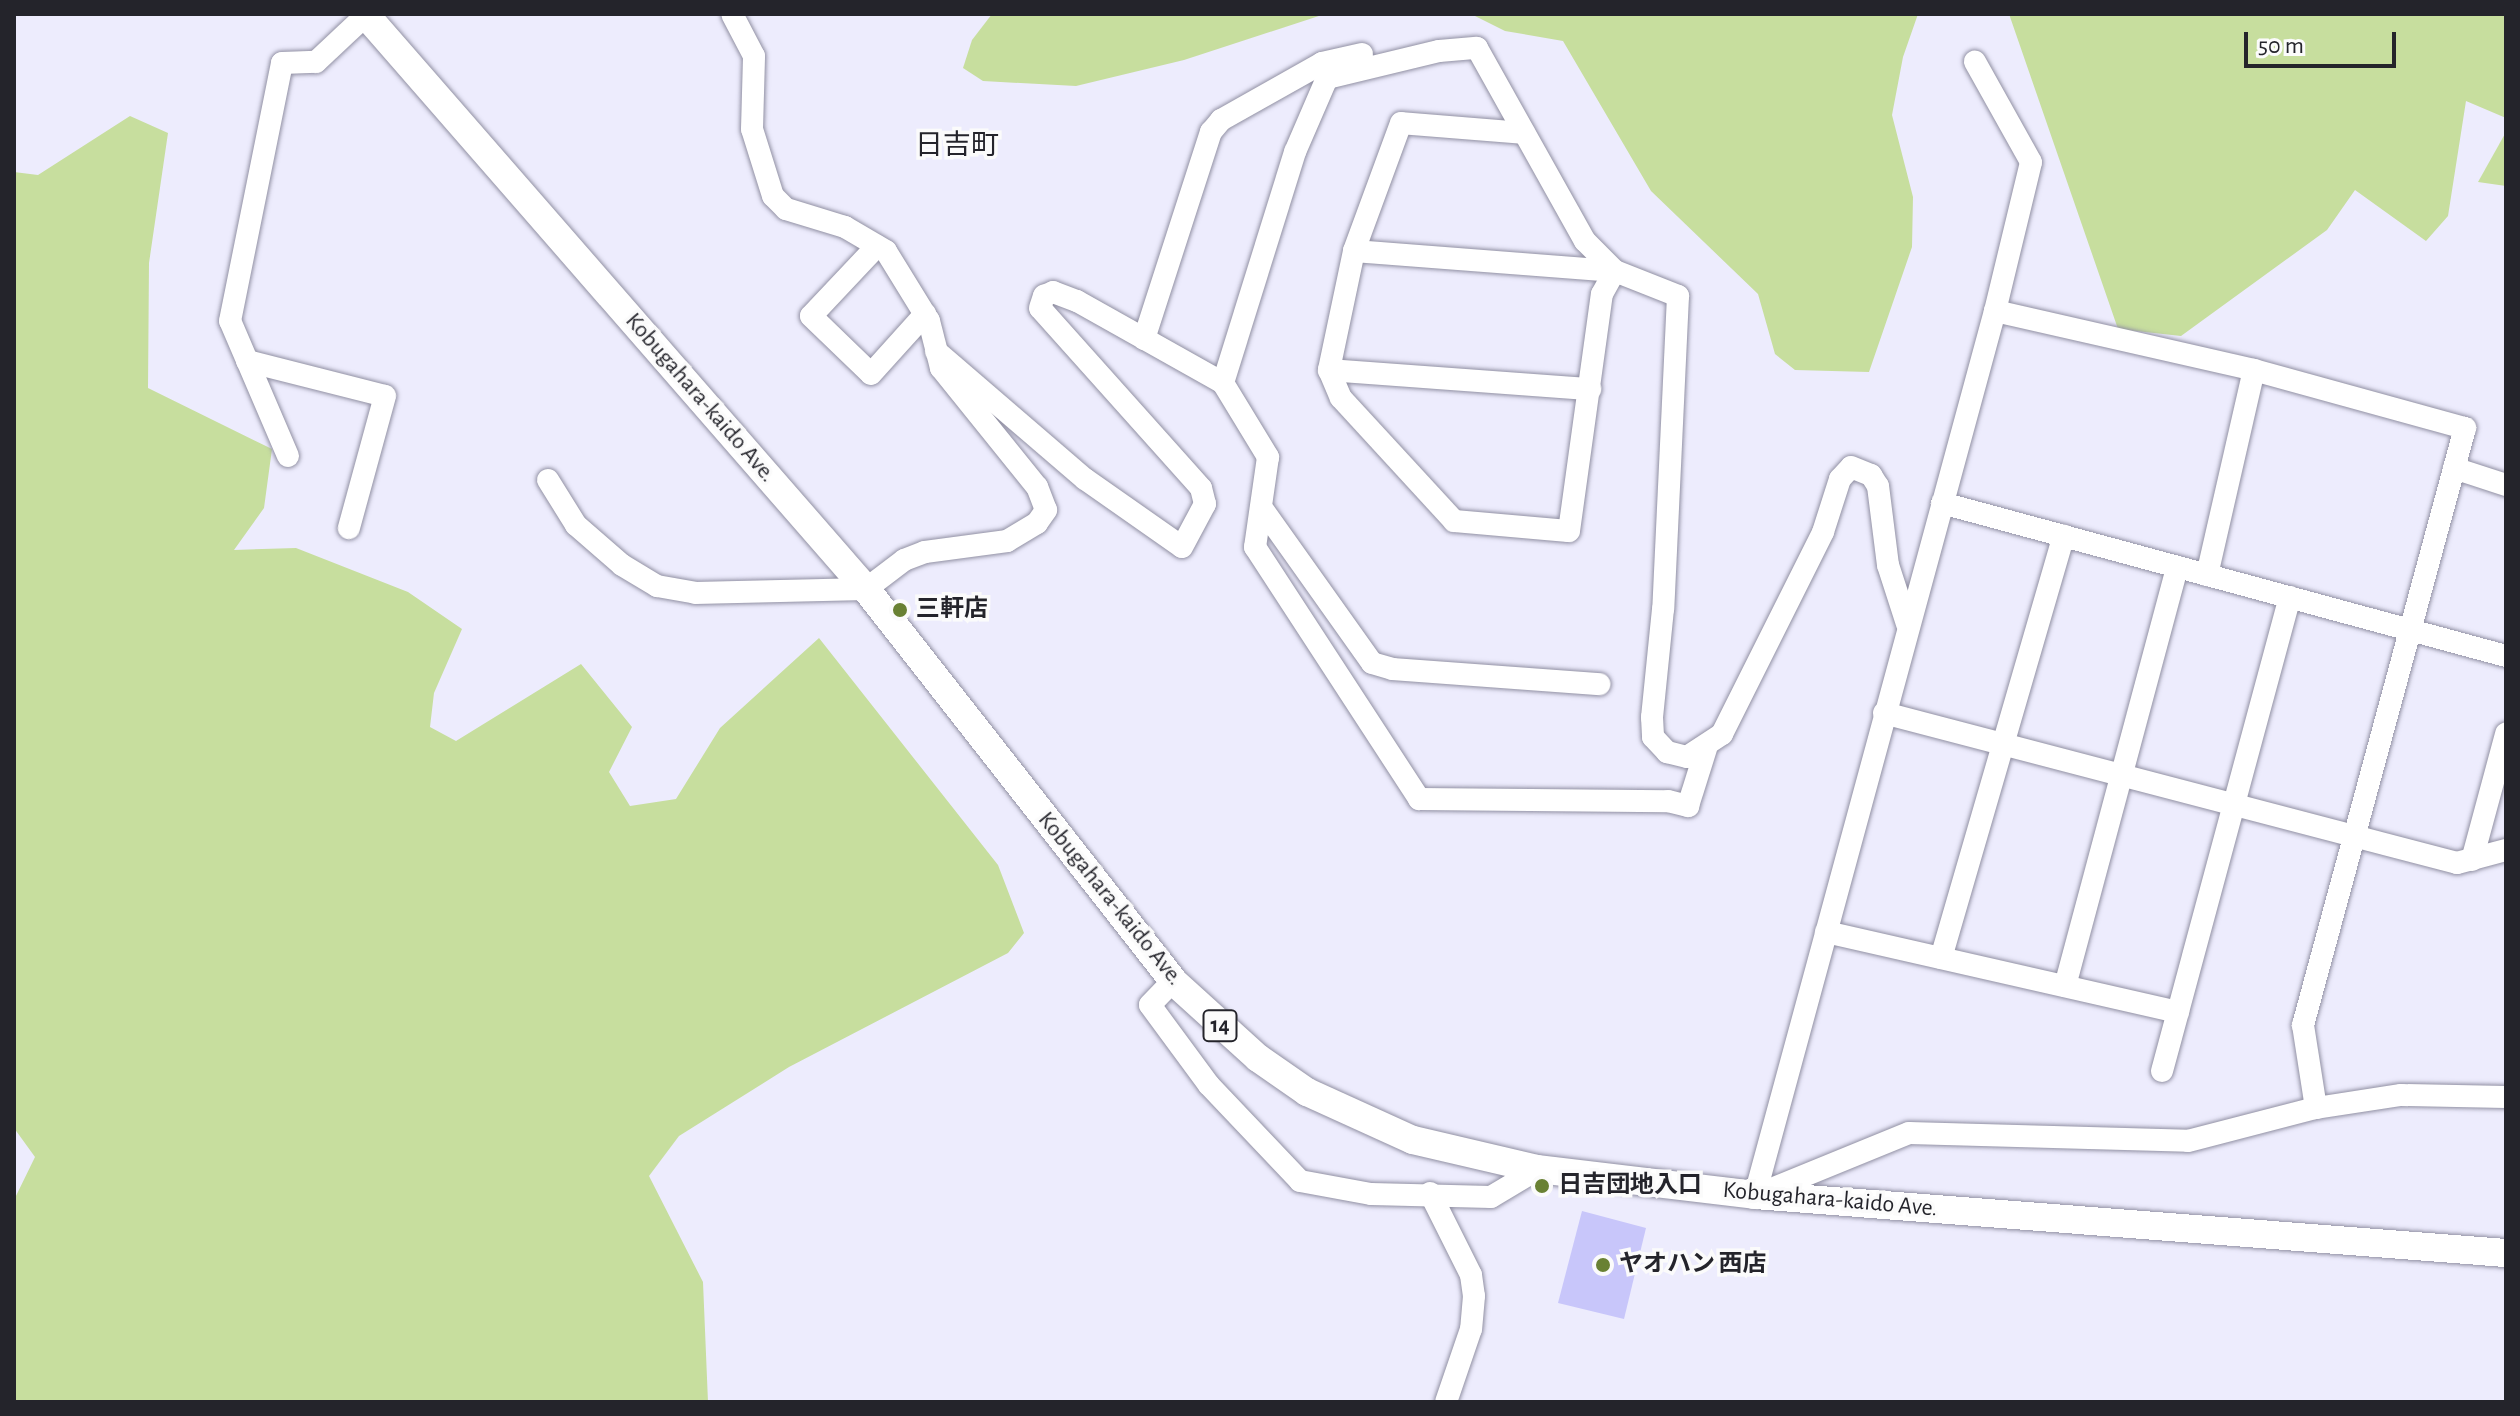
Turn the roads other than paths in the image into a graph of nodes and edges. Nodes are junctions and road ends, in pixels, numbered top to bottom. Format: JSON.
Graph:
{"nodes":[{"id":1,"x":732,"y":14,"type":"edge"},
{"id":2,"x":366,"y":15,"type":"edge"},
{"id":3,"x":1428,"y":54,"type":"junction"},
{"id":4,"x":1975,"y":62,"type":"dead end"},
{"id":5,"x":1524,"y":133,"type":"junction"},
{"id":6,"x":877,"y":246,"type":"junction"},
{"id":7,"x":1354,"y":251,"type":"junction"},
{"id":8,"x":1615,"y":271,"type":"junction"},
{"id":9,"x":1995,"y":311,"type":"junction"},
{"id":10,"x":925,"y":314,"type":"junction"},
{"id":11,"x":1144,"y":339,"type":"junction"},
{"id":12,"x":936,"y":351,"type":"junction"},
{"id":13,"x":247,"y":361,"type":"junction"},
{"id":14,"x":1329,"y":370,"type":"junction"},
{"id":15,"x":2254,"y":370,"type":"junction"},
{"id":16,"x":1223,"y":383,"type":"junction"},
{"id":17,"x":1590,"y":389,"type":"junction"},
{"id":18,"x":288,"y":456,"type":"dead end"},
{"id":19,"x":2454,"y":468,"type":"junction"},
{"id":20,"x":548,"y":480,"type":"dead end"},
{"id":21,"x":2506,"y":485,"type":"edge"},
{"id":22,"x":1942,"y":503,"type":"junction"},
{"id":23,"x":1264,"y":511,"type":"junction"},
{"id":24,"x":349,"y":528,"type":"dead end"},
{"id":25,"x":2064,"y":536,"type":"junction"},
{"id":26,"x":2177,"y":567,"type":"junction"},
{"id":27,"x":2207,"y":575,"type":"junction"},
{"id":28,"x":866,"y":589,"type":"junction"},
{"id":29,"x":2290,"y":597,"type":"junction"},
{"id":30,"x":1907,"y":624,"type":"junction"},
{"id":31,"x":2410,"y":630,"type":"junction"},
{"id":32,"x":2506,"y":656,"type":"edge"},
{"id":33,"x":1599,"y":684,"type":"dead end"},
{"id":34,"x":1884,"y":713,"type":"junction"},
{"id":35,"x":2506,"y":734,"type":"edge"},
{"id":36,"x":2004,"y":744,"type":"junction"},
{"id":37,"x":1706,"y":749,"type":"junction"},
{"id":38,"x":2122,"y":775,"type":"junction"},
{"id":39,"x":2235,"y":804,"type":"junction"},
{"id":40,"x":2354,"y":836,"type":"junction"},
{"id":41,"x":2506,"y":850,"type":"edge"},
{"id":42,"x":2472,"y":860,"type":"junction"},
{"id":43,"x":1826,"y":932,"type":"junction"},
{"id":44,"x":1941,"y":958,"type":"junction"},
{"id":45,"x":1173,"y":981,"type":"junction"},
{"id":46,"x":2065,"y":986,"type":"junction"},
{"id":47,"x":2178,"y":1012,"type":"junction"},
{"id":48,"x":2162,"y":1071,"type":"dead end"},
{"id":49,"x":2506,"y":1097,"type":"edge"},
{"id":50,"x":2316,"y":1108,"type":"junction"},
{"id":51,"x":1538,"y":1169,"type":"junction"},
{"id":52,"x":1430,"y":1193,"type":"junction"},
{"id":53,"x":1755,"y":1195,"type":"junction"},
{"id":54,"x":2506,"y":1253,"type":"edge"},
{"id":55,"x":1446,"y":1402,"type":"edge"}],
"edges":[{"from":1,"to":6,"type":"street"},
{"from":2,"to":13,"type":"street"},
{"from":2,"to":28,"type":"main road","name":"Kobugahara-kaido Ave.","number":"14"},
{"from":3,"to":5,"type":"street"},
{"from":3,"to":11,"type":"street"},
{"from":3,"to":16,"type":"street"},
{"from":4,"to":9,"type":"street"},
{"from":5,"to":7,"type":"street"},
{"from":5,"to":8,"type":"street"},
{"from":6,"to":10,"type":"street"},
{"from":6,"to":10,"type":"street"},
{"from":7,"to":8,"type":"street"},
{"from":7,"to":14,"type":"street"},
{"from":8,"to":17,"type":"street"},
{"from":8,"to":37,"type":"street"},
{"from":9,"to":15,"type":"street"},
{"from":9,"to":22,"type":"street"},
{"from":10,"to":12,"type":"street"},
{"from":11,"to":12,"type":"street"},
{"from":11,"to":16,"type":"street"},
{"from":12,"to":28,"type":"street"},
{"from":13,"to":18,"type":"street"},
{"from":13,"to":24,"type":"street"},
{"from":14,"to":17,"type":"street"},
{"from":14,"to":17,"type":"street"},
{"from":15,"to":19,"type":"street"},
{"from":15,"to":27,"type":"street"},
{"from":16,"to":23,"type":"street"},
{"from":19,"to":21,"type":"street"},
{"from":19,"to":31,"type":"street"},
{"from":20,"to":28,"type":"street"},
{"from":22,"to":25,"type":"street"},
{"from":22,"to":30,"type":"street"},
{"from":23,"to":33,"type":"street"},
{"from":23,"to":37,"type":"street"},
{"from":25,"to":26,"type":"street"},
{"from":25,"to":36,"type":"street"},
{"from":26,"to":27,"type":"street"},
{"from":26,"to":38,"type":"street"},
{"from":27,"to":29,"type":"street"},
{"from":28,"to":45,"type":"main road","name":"Kobugahara-kaido Ave.","number":"14"},
{"from":29,"to":31,"type":"street"},
{"from":29,"to":39,"type":"street"},
{"from":30,"to":34,"type":"street"},
{"from":30,"to":37,"type":"street"},
{"from":31,"to":32,"type":"street"},
{"from":31,"to":40,"type":"street"},
{"from":34,"to":36,"type":"street"},
{"from":34,"to":43,"type":"street"},
{"from":35,"to":42,"type":"street"},
{"from":36,"to":38,"type":"street"},
{"from":36,"to":44,"type":"street"},
{"from":38,"to":39,"type":"street"},
{"from":38,"to":46,"type":"street"},
{"from":39,"to":40,"type":"street"},
{"from":39,"to":47,"type":"street"},
{"from":40,"to":42,"type":"street"},
{"from":40,"to":50,"type":"street"},
{"from":41,"to":42,"type":"street"},
{"from":43,"to":44,"type":"street"},
{"from":43,"to":53,"type":"street"},
{"from":44,"to":46,"type":"street"},
{"from":45,"to":51,"type":"main road","name":"Kobugahara-kaido Ave.","number":"14"},
{"from":45,"to":52,"type":"street"},
{"from":46,"to":47,"type":"street"},
{"from":47,"to":48,"type":"street"},
{"from":49,"to":50,"type":"street"},
{"from":50,"to":53,"type":"street"},
{"from":51,"to":52,"type":"street"},
{"from":51,"to":53,"type":"main road","name":"Kobugahara-kaido Ave.","number":"14"},
{"from":52,"to":55,"type":"street"},
{"from":53,"to":54,"type":"main road","name":"Kobugahara-kaido Ave.","number":"14"}]}
